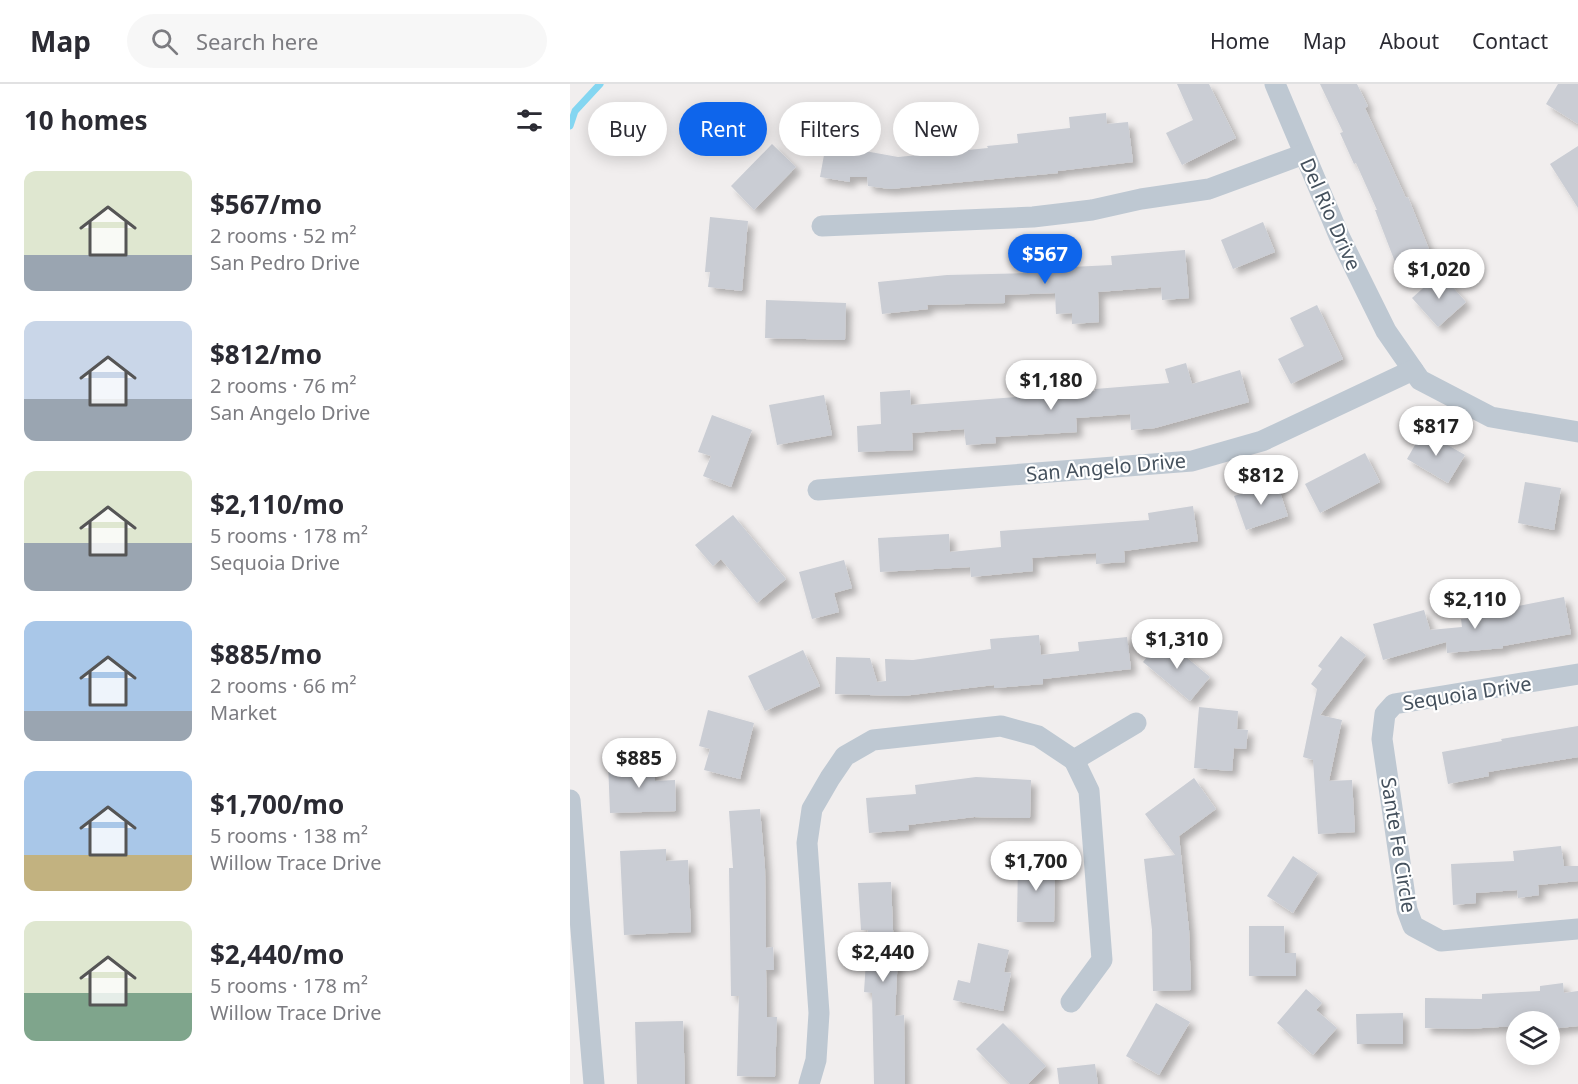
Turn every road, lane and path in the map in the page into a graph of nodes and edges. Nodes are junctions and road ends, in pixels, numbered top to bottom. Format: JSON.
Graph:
{"nodes":[{"id":1,"x":1275,"y":84,"type":"edge"},
{"id":2,"x":1304,"y":154,"type":"junction"},
{"id":3,"x":822,"y":226,"type":"dead end"},
{"id":4,"x":1413,"y":370,"type":"junction"},
{"id":5,"x":1578,"y":432,"type":"edge"},
{"id":6,"x":818,"y":490,"type":"dead end"},
{"id":7,"x":1578,"y":674,"type":"edge"},
{"id":8,"x":1136,"y":723,"type":"dead end"},
{"id":9,"x":1382,"y":739,"type":"joint"},
{"id":10,"x":1074,"y":760,"type":"junction"},
{"id":11,"x":570,"y":800,"type":"edge"},
{"id":12,"x":1578,"y":929,"type":"edge"},
{"id":13,"x":1071,"y":1002,"type":"dead end"},
{"id":14,"x":594,"y":1084,"type":"edge"},
{"id":15,"x":809,"y":1084,"type":"edge"}],
"edges":[{"from":1,"to":2,"type":"street","name":"Del Rio Drive"},
{"from":2,"to":3,"type":"street"},
{"from":2,"to":4,"type":"street","name":"Del Rio Drive"},
{"from":4,"to":5,"type":"street","name":"Del Rio Drive"},
{"from":4,"to":6,"type":"street","name":"San Angelo Drive"},
{"from":7,"to":9,"type":"street","name":"Sequoia Drive"},
{"from":8,"to":10,"type":"street"},
{"from":9,"to":12,"type":"street","name":"Sante Fe Circle"},
{"from":10,"to":13,"type":"street"},
{"from":10,"to":15,"type":"street"},
{"from":11,"to":14,"type":"street"}]}
